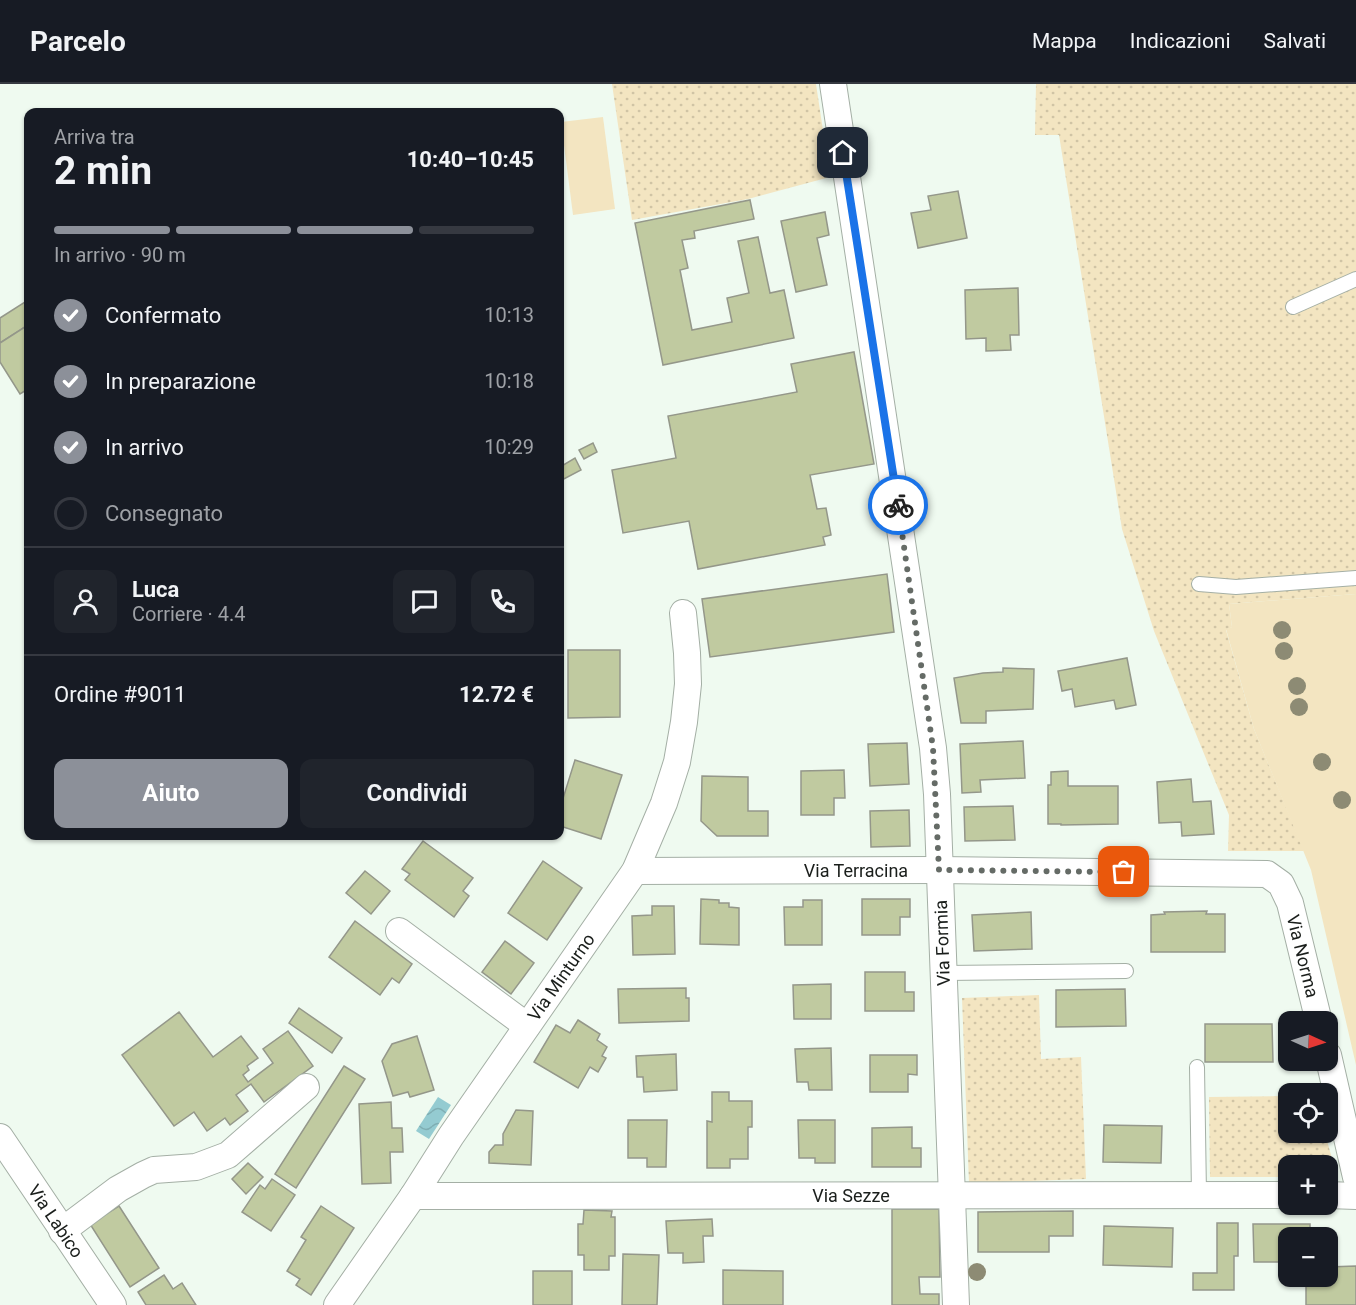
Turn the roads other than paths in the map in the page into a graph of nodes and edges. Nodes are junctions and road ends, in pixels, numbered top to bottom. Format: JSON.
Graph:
{"nodes":[{"id":1,"x":833,"y":84,"type":"edge"},
{"id":2,"x":1356,"y":279,"type":"edge"},
{"id":3,"x":1293,"y":307,"type":"dead end"},
{"id":4,"x":1356,"y":578,"type":"edge"},
{"id":5,"x":1199,"y":584,"type":"dead end"},
{"id":6,"x":682,"y":613,"type":"dead end"},
{"id":7,"x":939,"y":870,"type":"junction"},
{"id":8,"x":635,"y":871,"type":"junction"},
{"id":9,"x":1285,"y":891,"type":"joint"},
{"id":10,"x":399,"y":931,"type":"dead end"},
{"id":11,"x":1126,"y":970,"type":"dead end"},
{"id":12,"x":943,"y":973,"type":"junction"},
{"id":13,"x":1316,"y":1011,"type":"edge"},
{"id":14,"x":527,"y":1026,"type":"junction"},
{"id":15,"x":1197,"y":1067,"type":"dead end"},
{"id":16,"x":1332,"y":1071,"type":"edge"},
{"id":17,"x":306,"y":1087,"type":"dead end"},
{"id":18,"x":0,"y":1137,"type":"edge"},
{"id":19,"x":1356,"y":1177,"type":"edge"},
{"id":20,"x":952,"y":1194,"type":"junction"},
{"id":21,"x":1199,"y":1194,"type":"junction"},
{"id":22,"x":1278,"y":1195,"type":"edge"},
{"id":23,"x":1338,"y":1195,"type":"edge"},
{"id":24,"x":412,"y":1196,"type":"junction"},
{"id":25,"x":1356,"y":1196,"type":"edge"},
{"id":26,"x":62,"y":1231,"type":"junction"},
{"id":27,"x":113,"y":1305,"type":"edge"},
{"id":28,"x":337,"y":1305,"type":"edge"},
{"id":29,"x":956,"y":1305,"type":"edge"}],
"edges":[{"from":1,"to":7,"type":"street","name":"Via Formia"},
{"from":2,"to":3,"type":"lane"},
{"from":4,"to":5,"type":"lane"},
{"from":6,"to":8,"type":"street","name":"Via Minturno"},
{"from":7,"to":8,"type":"street","name":"Via Terracina"},
{"from":7,"to":9,"type":"street","name":"Via Terracina"},
{"from":7,"to":12,"type":"street","name":"Via Formia"},
{"from":8,"to":14,"type":"street","name":"Via Minturno"},
{"from":9,"to":13,"type":"street","name":"Via Norma"},
{"from":10,"to":14,"type":"street"},
{"from":11,"to":12,"type":"lane"},
{"from":12,"to":20,"type":"street","name":"Via Formia"},
{"from":14,"to":24,"type":"street","name":"Via Minturno"},
{"from":15,"to":21,"type":"lane"},
{"from":16,"to":19,"type":"street"},
{"from":17,"to":26,"type":"street"},
{"from":18,"to":26,"type":"street","name":"Via Labico"},
{"from":20,"to":21,"type":"street","name":"Via Sezze"},
{"from":20,"to":24,"type":"street","name":"Via Sezze"},
{"from":20,"to":29,"type":"street","name":"Via Formia"},
{"from":21,"to":22,"type":"street","name":"Via Sezze"},
{"from":23,"to":25,"type":"street"},
{"from":24,"to":28,"type":"street","name":"Via Minturno"},
{"from":26,"to":27,"type":"street","name":"Via Labico"}]}
